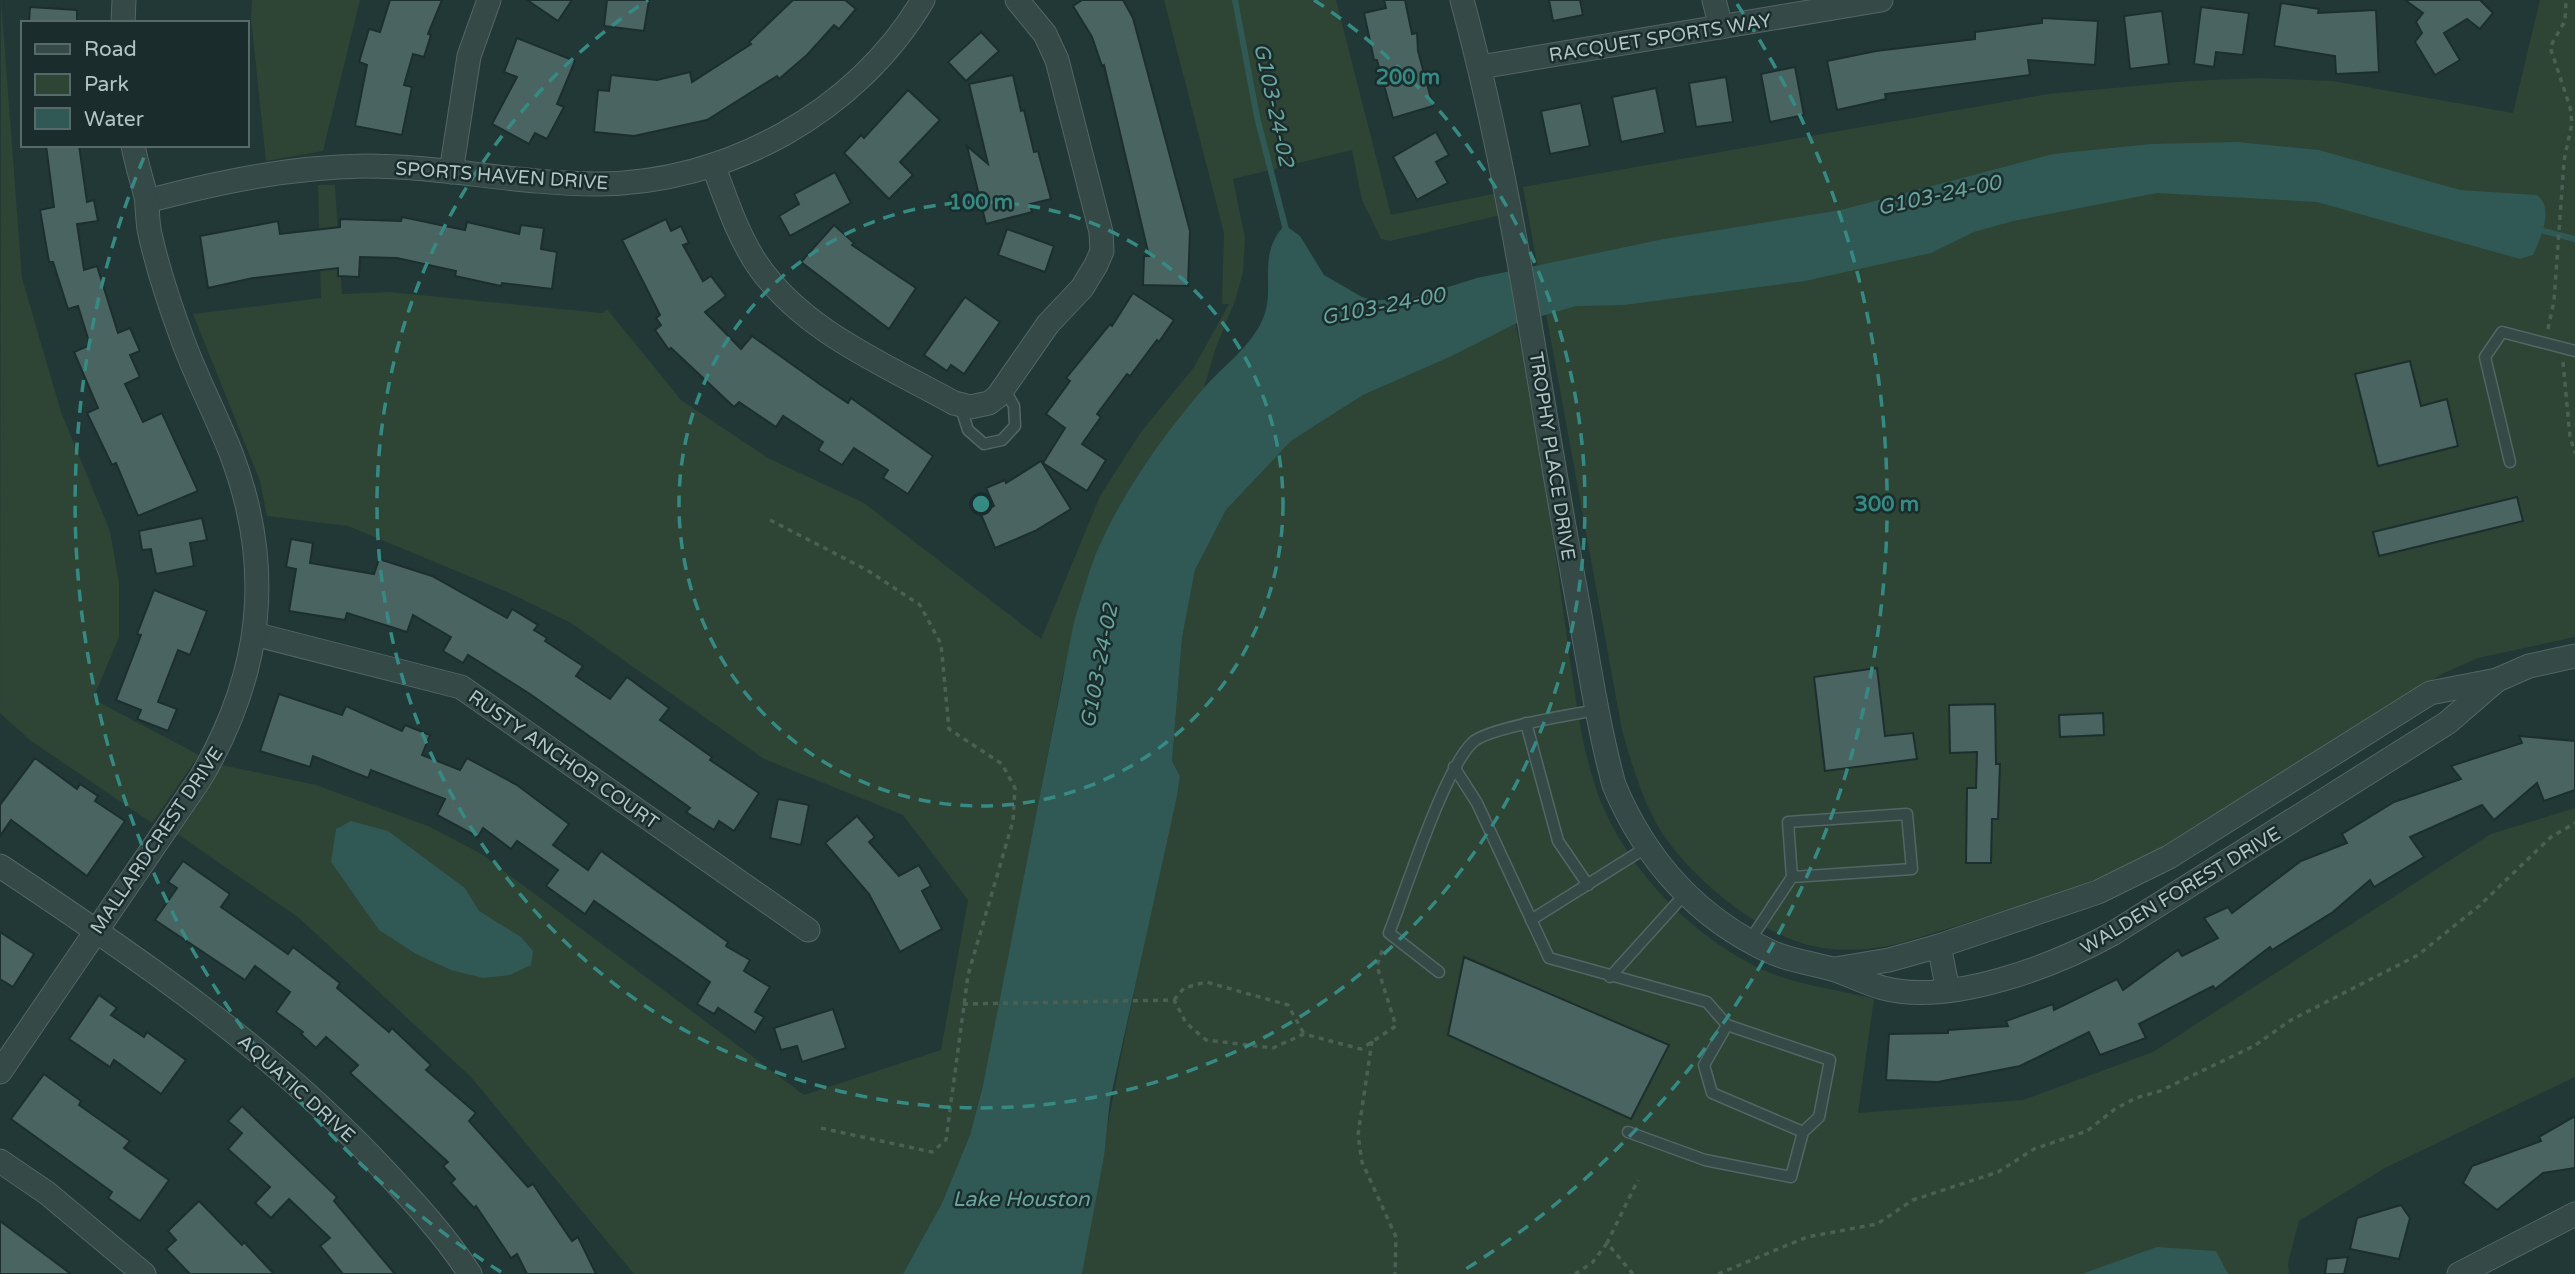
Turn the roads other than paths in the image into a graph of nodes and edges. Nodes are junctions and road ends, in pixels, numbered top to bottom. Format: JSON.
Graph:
{"nodes":[{"id":1,"x":124,"y":0,"type":"edge"},
{"id":2,"x":489,"y":0,"type":"edge"},
{"id":3,"x":922,"y":0,"type":"edge"},
{"id":4,"x":1017,"y":0,"type":"edge"},
{"id":5,"x":1462,"y":0,"type":"edge"},
{"id":6,"x":1714,"y":0,"type":"edge"},
{"id":7,"x":1881,"y":0,"type":"edge"},
{"id":8,"x":123,"y":21,"type":"edge"},
{"id":9,"x":1721,"y":27,"type":"junction"},
{"id":10,"x":1480,"y":67,"type":"junction"},
{"id":11,"x":133,"y":147,"type":"edge"},
{"id":12,"x":713,"y":166,"type":"junction"},
{"id":13,"x":450,"y":172,"type":"junction"},
{"id":14,"x":146,"y":201,"type":"junction"},
{"id":15,"x":2575,"y":351,"type":"edge"},
{"id":16,"x":1004,"y":389,"type":"junction"},
{"id":17,"x":960,"y":405,"type":"junction"},
{"id":18,"x":2510,"y":462,"type":"dead end"},
{"id":19,"x":254,"y":634,"type":"junction"},
{"id":20,"x":2575,"y":656,"type":"edge"},
{"id":21,"x":2497,"y":680,"type":"junction"},
{"id":22,"x":1597,"y":710,"type":"junction"},
{"id":23,"x":1526,"y":723,"type":"junction"},
{"id":24,"x":1454,"y":767,"type":"junction"},
{"id":25,"x":2273,"y":793,"type":"junction"},
{"id":26,"x":2290,"y":822,"type":"junction"},
{"id":27,"x":1647,"y":847,"type":"junction"},
{"id":28,"x":0,"y":866,"type":"edge"},
{"id":29,"x":1792,"y":877,"type":"junction"},
{"id":30,"x":1588,"y":885,"type":"junction"},
{"id":31,"x":1685,"y":894,"type":"junction"},
{"id":32,"x":1531,"y":920,"type":"junction"},
{"id":33,"x":96,"y":930,"type":"junction"},
{"id":34,"x":808,"y":930,"type":"dead end"},
{"id":35,"x":1750,"y":940,"type":"junction"},
{"id":36,"x":1940,"y":946,"type":"junction"},
{"id":37,"x":1833,"y":969,"type":"junction"},
{"id":38,"x":1440,"y":972,"type":"dead end"},
{"id":39,"x":1610,"y":977,"type":"junction"},
{"id":40,"x":1948,"y":990,"type":"junction"},
{"id":41,"x":1727,"y":1025,"type":"junction"},
{"id":42,"x":0,"y":1072,"type":"edge"},
{"id":43,"x":1628,"y":1132,"type":"dead end"},
{"id":44,"x":1803,"y":1132,"type":"junction"},
{"id":45,"x":0,"y":1161,"type":"edge"},
{"id":46,"x":2575,"y":1214,"type":"edge"},
{"id":47,"x":144,"y":1274,"type":"edge"},
{"id":48,"x":470,"y":1274,"type":"edge"},
{"id":49,"x":2459,"y":1274,"type":"edge"}],
"edges":[{"from":1,"to":8,"type":"street"},
{"from":2,"to":13,"type":"street"},
{"from":3,"to":12,"type":"street","name":"SPORTS HAVEN DRIVE"},
{"from":4,"to":16,"type":"street"},
{"from":5,"to":10,"type":"street","name":"TROPHY PLACE DRIVE"},
{"from":6,"to":9,"type":"street"},
{"from":7,"to":9,"type":"street","name":"RACQUET SPORTS WAY"},
{"from":9,"to":10,"type":"street","name":"RACQUET SPORTS WAY"},
{"from":10,"to":22,"type":"street","name":"TROPHY PLACE DRIVE"},
{"from":11,"to":14,"type":"street","name":"MALLARDCREST DRIVE"},
{"from":12,"to":13,"type":"street","name":"SPORTS HAVEN DRIVE"},
{"from":12,"to":17,"type":"street"},
{"from":13,"to":14,"type":"street","name":"SPORTS HAVEN DRIVE"},
{"from":14,"to":19,"type":"street","name":"MALLARDCREST DRIVE"},
{"from":15,"to":18,"type":"lane"},
{"from":16,"to":17,"type":"street"},
{"from":16,"to":17,"type":"lane"},
{"from":19,"to":33,"type":"street","name":"MALLARDCREST DRIVE"},
{"from":19,"to":34,"type":"street","name":"RUSTY ANCHOR COURT"},
{"from":20,"to":21,"type":"street","name":"WALDEN FOREST DRIVE"},
{"from":21,"to":25,"type":"street","name":"WALDEN FOREST DRIVE"},
{"from":21,"to":26,"type":"street","name":"WALDEN FOREST DRIVE"},
{"from":22,"to":23,"type":"lane"},
{"from":22,"to":27,"type":"street","name":"TROPHY PLACE DRIVE"},
{"from":23,"to":24,"type":"lane"},
{"from":23,"to":30,"type":"lane"},
{"from":24,"to":32,"type":"lane"},
{"from":24,"to":38,"type":"lane"},
{"from":25,"to":26,"type":"street","name":"WALDEN FOREST DRIVE"},
{"from":25,"to":36,"type":"street","name":"WALDEN FOREST DRIVE"},
{"from":26,"to":40,"type":"street","name":"WALDEN FOREST DRIVE"},
{"from":27,"to":30,"type":"lane"},
{"from":27,"to":31,"type":"street","name":"TROPHY PLACE DRIVE"},
{"from":28,"to":33,"type":"street","name":"AQUATIC DRIVE"},
{"from":29,"to":29,"type":"lane"},
{"from":29,"to":35,"type":"lane"},
{"from":30,"to":32,"type":"lane"},
{"from":31,"to":35,"type":"street","name":"WALDEN FOREST DRIVE"},
{"from":31,"to":39,"type":"lane"},
{"from":32,"to":39,"type":"lane"},
{"from":33,"to":42,"type":"street","name":"MALLARDCREST DRIVE"},
{"from":33,"to":48,"type":"street","name":"AQUATIC DRIVE"},
{"from":35,"to":37,"type":"street","name":"WALDEN FOREST DRIVE"},
{"from":36,"to":37,"type":"street","name":"WALDEN FOREST DRIVE"},
{"from":36,"to":40,"type":"street"},
{"from":37,"to":40,"type":"street","name":"WALDEN FOREST DRIVE"},
{"from":39,"to":41,"type":"lane"},
{"from":41,"to":44,"type":"lane"},
{"from":41,"to":44,"type":"lane"},
{"from":43,"to":44,"type":"lane"},
{"from":45,"to":47,"type":"street"},
{"from":46,"to":49,"type":"street"}]}
